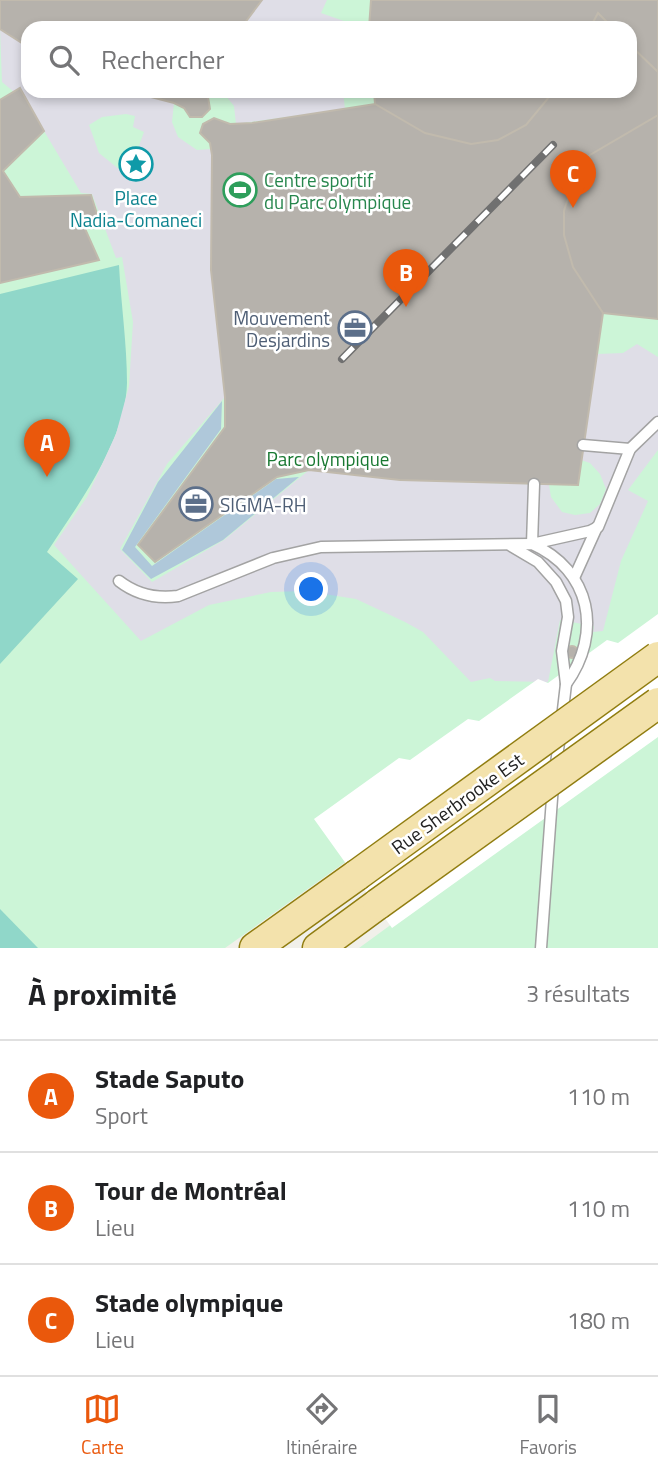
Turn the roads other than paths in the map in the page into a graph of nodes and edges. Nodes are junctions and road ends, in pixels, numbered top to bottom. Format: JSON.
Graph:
{"nodes":[{"id":1,"x":658,"y":422,"type":"edge"},
{"id":2,"x":583,"y":445,"type":"dead end"},
{"id":3,"x":630,"y":449,"type":"junction"},
{"id":4,"x":534,"y":484,"type":"dead end"},
{"id":5,"x":598,"y":527,"type":"junction"},
{"id":6,"x":503,"y":542,"type":"junction"},
{"id":7,"x":532,"y":544,"type":"junction"},
{"id":8,"x":574,"y":578,"type":"junction"},
{"id":9,"x":119,"y":581,"type":"dead end"},
{"id":10,"x":658,"y":657,"type":"edge"},
{"id":11,"x":566,"y":684,"type":"junction"},
{"id":12,"x":658,"y":703,"type":"edge"},
{"id":13,"x":269,"y":941,"type":"edge"},
{"id":14,"x":318,"y":948,"type":"edge"},
{"id":15,"x":541,"y":948,"type":"edge"}],
"edges":[{"from":1,"to":3,"type":"lane"},
{"from":2,"to":3,"type":"lane"},
{"from":3,"to":5,"type":"lane"},
{"from":4,"to":7,"type":"lane"},
{"from":5,"to":7,"type":"lane"},
{"from":5,"to":8,"type":"lane"},
{"from":6,"to":7,"type":"lane"},
{"from":6,"to":9,"type":"lane"},
{"from":6,"to":11,"type":"lane"},
{"from":7,"to":8,"type":"lane"},
{"from":8,"to":11,"type":"lane"},
{"from":10,"to":13,"type":"main road","name":"Rue Sherbrooke Est","bridge":true},
{"from":11,"to":15,"type":"lane"},
{"from":12,"to":14,"type":"main road","name":"Rue Sherbrooke Est","bridge":true}]}
